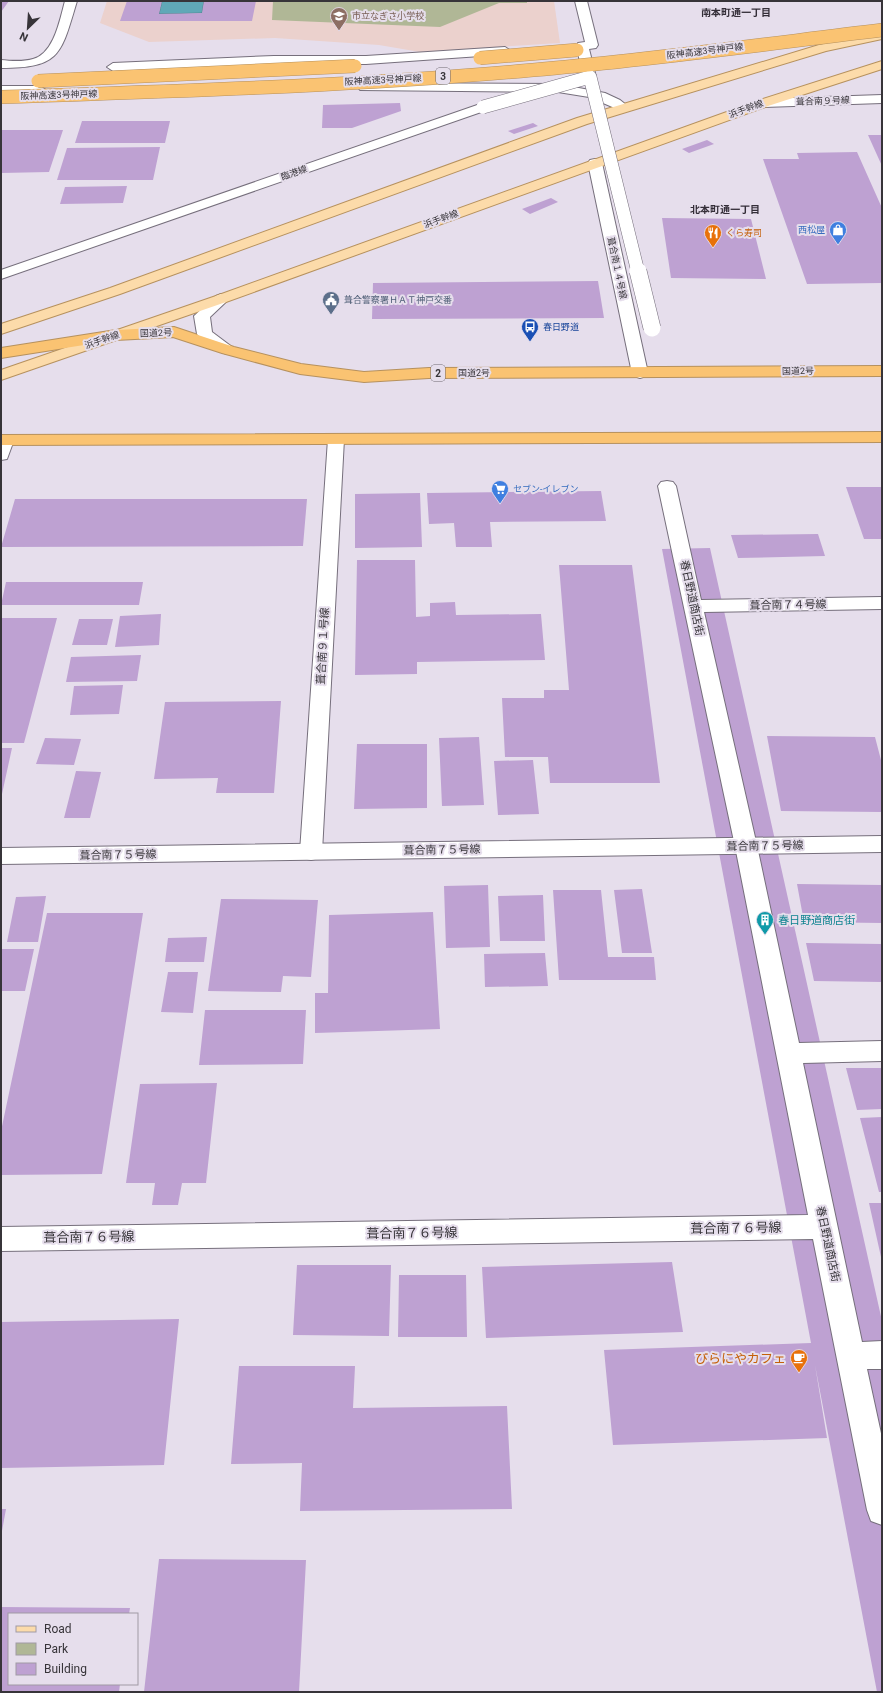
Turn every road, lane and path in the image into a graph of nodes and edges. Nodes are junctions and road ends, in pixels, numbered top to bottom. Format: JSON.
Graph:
{"nodes":[{"id":1,"x":71,"y":1,"type":"edge"},
{"id":2,"x":581,"y":1,"type":"edge"},
{"id":3,"x":882,"y":30,"type":"edge"},
{"id":4,"x":882,"y":36,"type":"edge"},
{"id":5,"x":582,"y":46,"type":"junction"},
{"id":6,"x":602,"y":48,"type":"dead end"},
{"id":7,"x":1,"y":64,"type":"edge"},
{"id":8,"x":882,"y":65,"type":"edge"},
{"id":9,"x":113,"y":67,"type":"dead end"},
{"id":10,"x":590,"y":77,"type":"junction"},
{"id":11,"x":1,"y":82,"type":"edge"},
{"id":12,"x":1,"y":90,"type":"edge"},
{"id":13,"x":1,"y":98,"type":"edge"},
{"id":14,"x":882,"y":99,"type":"edge"},
{"id":15,"x":764,"y":103,"type":"junction"},
{"id":16,"x":624,"y":108,"type":"junction"},
{"id":17,"x":595,"y":164,"type":"junction"},
{"id":18,"x":1,"y":275,"type":"edge"},
{"id":19,"x":221,"y":299,"type":"junction"},
{"id":20,"x":652,"y":328,"type":"dead end"},
{"id":21,"x":1,"y":329,"type":"edge"},
{"id":22,"x":116,"y":335,"type":"junction"},
{"id":23,"x":228,"y":350,"type":"junction"},
{"id":24,"x":1,"y":353,"type":"edge"},
{"id":25,"x":882,"y":371,"type":"edge"},
{"id":26,"x":640,"y":373,"type":"junction"},
{"id":27,"x":1,"y":375,"type":"edge"},
{"id":28,"x":882,"y":437,"type":"edge"},
{"id":29,"x":336,"y":439,"type":"junction"},
{"id":30,"x":3,"y":445,"type":"edge"},
{"id":31,"x":667,"y":486,"type":"dead end"},
{"id":32,"x":882,"y":604,"type":"edge"},
{"id":33,"x":694,"y":606,"type":"junction"},
{"id":34,"x":882,"y":844,"type":"edge"},
{"id":35,"x":746,"y":846,"type":"junction"},
{"id":36,"x":311,"y":852,"type":"junction"},
{"id":37,"x":1,"y":856,"type":"edge"},
{"id":38,"x":882,"y":1051,"type":"edge"},
{"id":39,"x":789,"y":1053,"type":"junction"},
{"id":40,"x":824,"y":1227,"type":"junction"},
{"id":41,"x":1,"y":1239,"type":"edge"},
{"id":42,"x":882,"y":1355,"type":"edge"},
{"id":43,"x":851,"y":1356,"type":"junction"},
{"id":44,"x":882,"y":1510,"type":"edge"}],
"edges":[{"from":1,"to":7,"type":"street"},
{"from":2,"to":5,"type":"street"},
{"from":3,"to":13,"type":"highway","name":"阪神高速3号神戸線","number":"3","bridge":true},
{"from":4,"to":16,"type":"main road"},
{"from":5,"to":9,"type":"street"},
{"from":5,"to":10,"type":"street"},
{"from":6,"to":11,"type":"highway","name":"阪神高速3号神戸線","number":"3","bridge":true},
{"from":8,"to":15,"type":"main road","name":"浜手幹線"},
{"from":10,"to":18,"type":"street","name":"臨港線","bridge":true},
{"from":10,"to":20,"type":"street","bridge":true},
{"from":12,"to":16,"type":"street"},
{"from":14,"to":15,"type":"street","name":"葺合南９号線"},
{"from":15,"to":17,"type":"main road","name":"浜手幹線"},
{"from":16,"to":21,"type":"main road"},
{"from":17,"to":19,"type":"main road","name":"浜手幹線"},
{"from":17,"to":26,"type":"street","name":"葺合南１４号線"},
{"from":19,"to":22,"type":"main road","name":"浜手幹線"},
{"from":19,"to":23,"type":"street"},
{"from":22,"to":23,"type":"highway","name":"国道2号","number":"2"},
{"from":22,"to":24,"type":"highway","name":"国道2号","number":"2"},
{"from":22,"to":27,"type":"main road","name":"浜手幹線"},
{"from":23,"to":26,"type":"highway","name":"国道2号","number":"2"},
{"from":25,"to":26,"type":"highway","name":"国道2号","number":"2"},
{"from":28,"to":29,"type":"highway"},
{"from":29,"to":30,"type":"highway"},
{"from":29,"to":36,"type":"street","name":"葺合南９１号線"},
{"from":31,"to":33,"type":"street","name":"春日野道商店街"},
{"from":32,"to":33,"type":"street","name":"葺合南７４号線"},
{"from":33,"to":35,"type":"street","name":"春日野道商店街"},
{"from":34,"to":35,"type":"street","name":"葺合南７５号線"},
{"from":35,"to":36,"type":"street","name":"葺合南７５号線"},
{"from":35,"to":39,"type":"street","name":"春日野道商店街"},
{"from":36,"to":37,"type":"street","name":"葺合南７５号線"},
{"from":38,"to":39,"type":"street"},
{"from":39,"to":40,"type":"street","name":"春日野道商店街"},
{"from":40,"to":41,"type":"street","name":"葺合南７６号線"},
{"from":40,"to":43,"type":"street","name":"春日野道商店街"},
{"from":42,"to":43,"type":"street"},
{"from":43,"to":44,"type":"street","name":"春日野道商店街"}]}
